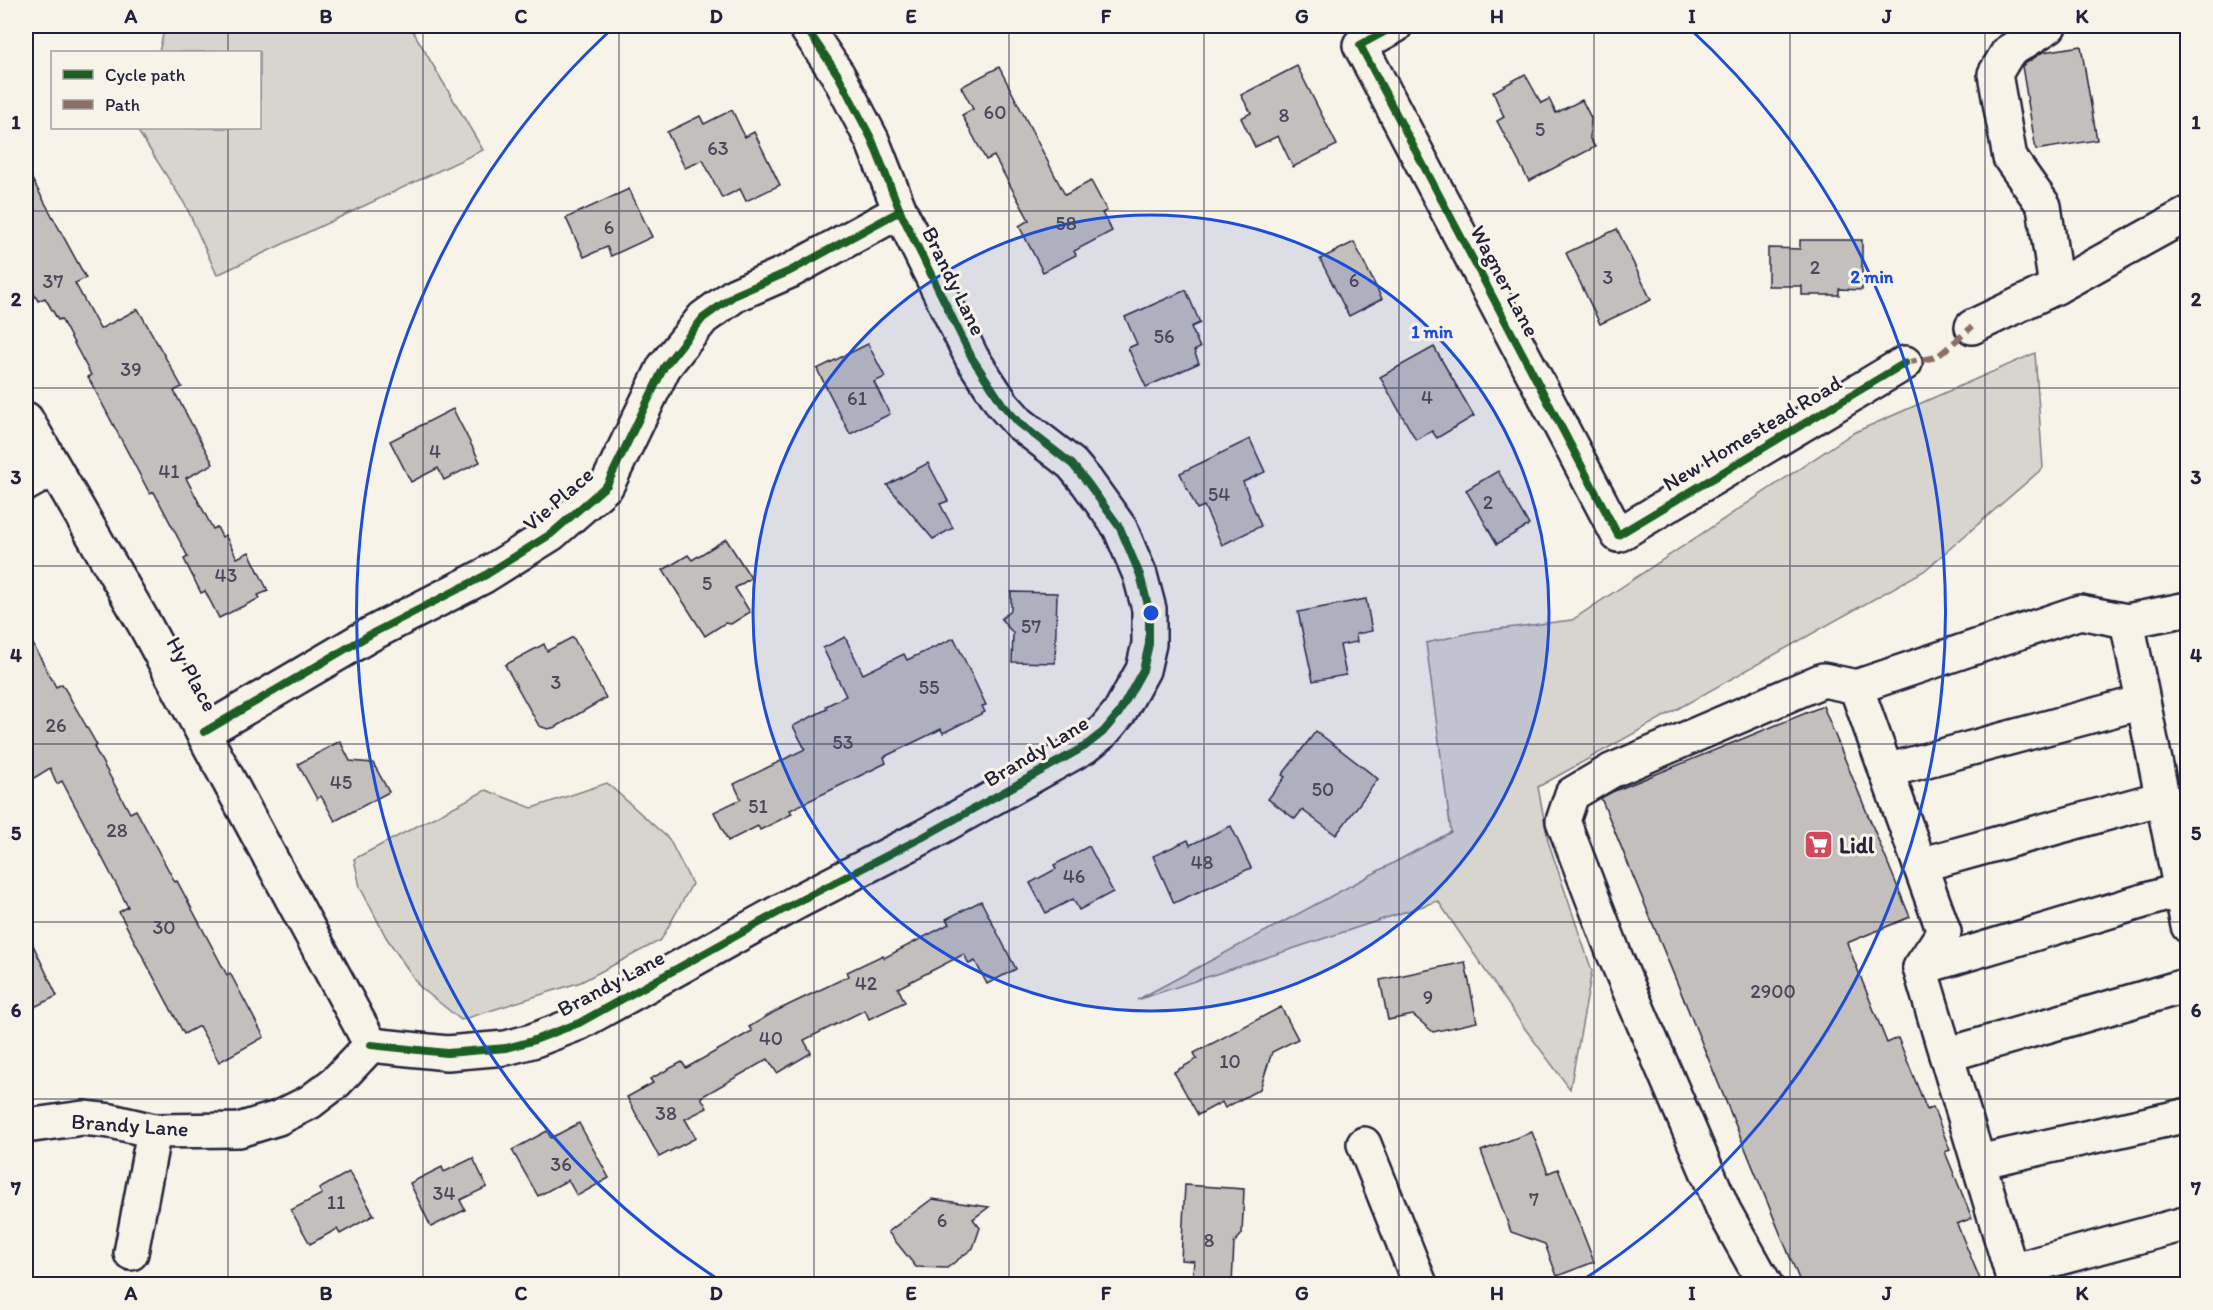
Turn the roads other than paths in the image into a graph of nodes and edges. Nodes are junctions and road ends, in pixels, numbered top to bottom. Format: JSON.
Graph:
{"nodes":[{"id":1,"x":805,"y":26,"type":"edge"},
{"id":2,"x":1395,"y":26,"type":"edge"},
{"id":3,"x":2049,"y":26,"type":"edge"},
{"id":4,"x":900,"y":211,"type":"junction"},
{"id":5,"x":2187,"y":214,"type":"edge"},
{"id":6,"x":2056,"y":287,"type":"junction"},
{"id":7,"x":1972,"y":327,"type":"dead end"},
{"id":8,"x":1905,"y":363,"type":"dead end"},
{"id":9,"x":26,"y":419,"type":"edge"},
{"id":10,"x":39,"y":476,"type":"edge"},
{"id":11,"x":1618,"y":535,"type":"joint"},
{"id":12,"x":2187,"y":609,"type":"edge"},
{"id":13,"x":2127,"y":621,"type":"junction"},
{"id":14,"x":1857,"y":687,"type":"junction"},
{"id":15,"x":2143,"y":702,"type":"junction"},
{"id":16,"x":204,"y":732,"type":"junction"},
{"id":17,"x":1886,"y":771,"type":"junction"},
{"id":18,"x":2162,"y":798,"type":"junction"},
{"id":19,"x":1920,"y":866,"type":"junction"},
{"id":20,"x":2180,"y":890,"type":"junction"},
{"id":21,"x":2187,"y":926,"type":"edge"},
{"id":22,"x":1920,"y":968,"type":"junction"},
{"id":23,"x":2187,"y":985,"type":"edge"},
{"id":24,"x":371,"y":1045,"type":"junction"},
{"id":25,"x":1946,"y":1054,"type":"junction"},
{"id":26,"x":2187,"y":1114,"type":"edge"},
{"id":27,"x":26,"y":1126,"type":"edge"},
{"id":28,"x":154,"y":1131,"type":"junction"},
{"id":29,"x":1364,"y":1143,"type":"dead end"},
{"id":30,"x":1978,"y":1162,"type":"junction"},
{"id":31,"x":2187,"y":1223,"type":"edge"},
{"id":32,"x":131,"y":1253,"type":"dead end"},
{"id":33,"x":2013,"y":1278,"type":"edge"},
{"id":34,"x":1420,"y":1284,"type":"edge"},
{"id":35,"x":1765,"y":1284,"type":"edge"}],
"edges":[{"from":1,"to":4,"type":"street","name":"Brandy Lane"},
{"from":2,"to":11,"type":"street","name":"Wagner Lane"},
{"from":3,"to":6,"type":"street"},
{"from":4,"to":16,"type":"street","name":"Vie Place"},
{"from":4,"to":24,"type":"street","name":"Brandy Lane"},
{"from":5,"to":6,"type":"street"},
{"from":6,"to":7,"type":"street"},
{"from":8,"to":11,"type":"street","name":"New Homestead Road"},
{"from":9,"to":10,"type":"street","name":"Hy Place"},
{"from":10,"to":16,"type":"street","name":"Hy Place"},
{"from":12,"to":13,"type":"street"},
{"from":13,"to":14,"type":"street"},
{"from":13,"to":15,"type":"street"},
{"from":14,"to":17,"type":"street"},
{"from":14,"to":35,"type":"street"},
{"from":15,"to":17,"type":"street"},
{"from":15,"to":18,"type":"street"},
{"from":16,"to":24,"type":"street","name":"Hy Place"},
{"from":17,"to":19,"type":"street"},
{"from":18,"to":19,"type":"street"},
{"from":18,"to":20,"type":"street"},
{"from":19,"to":22,"type":"street"},
{"from":20,"to":21,"type":"street"},
{"from":20,"to":22,"type":"street"},
{"from":22,"to":25,"type":"street"},
{"from":23,"to":25,"type":"street"},
{"from":24,"to":28,"type":"street","name":"Brandy Lane"},
{"from":25,"to":30,"type":"street"},
{"from":26,"to":30,"type":"street"},
{"from":27,"to":28,"type":"street","name":"Brandy Lane"},
{"from":28,"to":32,"type":"street"},
{"from":29,"to":34,"type":"street"},
{"from":30,"to":33,"type":"street"},
{"from":31,"to":33,"type":"street"}]}
